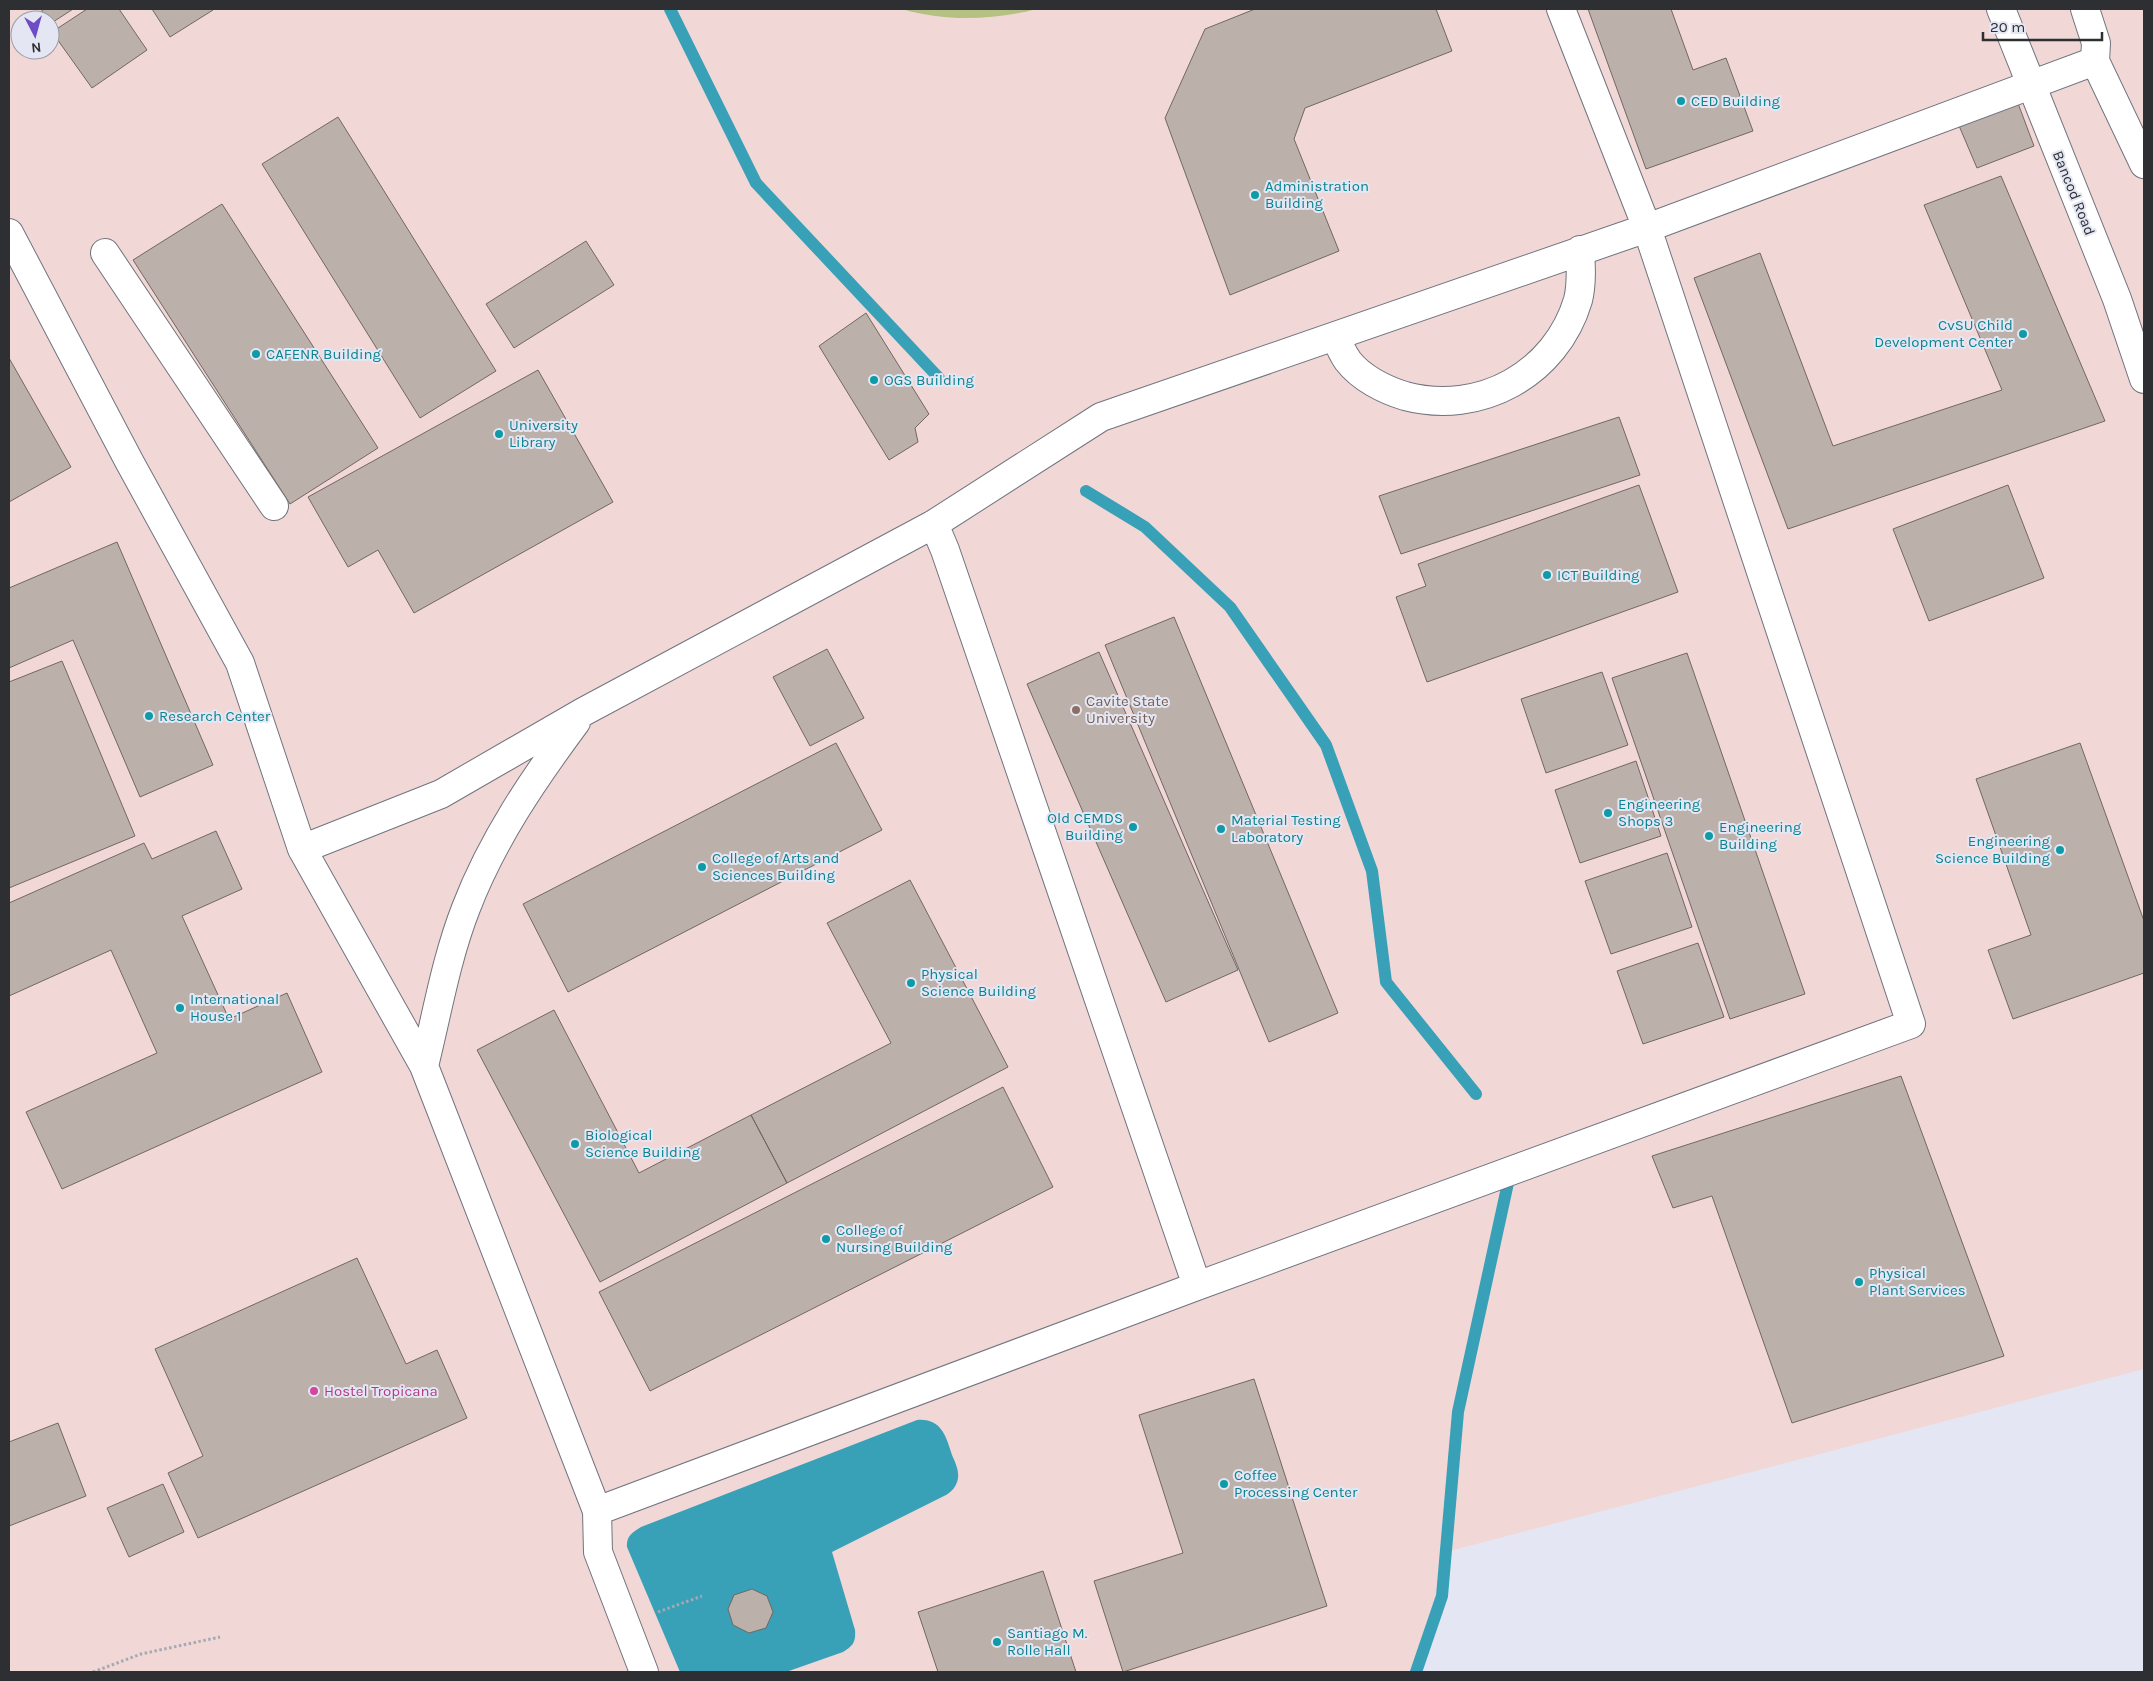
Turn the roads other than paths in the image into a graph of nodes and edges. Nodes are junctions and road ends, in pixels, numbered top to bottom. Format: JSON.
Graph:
{"nodes":[{"id":1,"x":1561,"y":9,"type":"edge"},
{"id":2,"x":2001,"y":9,"type":"edge"},
{"id":3,"x":2085,"y":9,"type":"edge"},
{"id":4,"x":2095,"y":61,"type":"junction"},
{"id":5,"x":2031,"y":85,"type":"junction"},
{"id":6,"x":2144,"y":164,"type":"edge"},
{"id":7,"x":1647,"y":228,"type":"junction"},
{"id":8,"x":9,"y":233,"type":"edge"},
{"id":9,"x":1580,"y":250,"type":"junction"},
{"id":10,"x":105,"y":253,"type":"dead end"},
{"id":11,"x":1336,"y":337,"type":"junction"},
{"id":12,"x":2144,"y":378,"type":"edge"},
{"id":13,"x":274,"y":506,"type":"dead end"},
{"id":14,"x":934,"y":524,"type":"junction"},
{"id":15,"x":583,"y":712,"type":"junction"},
{"id":16,"x":302,"y":849,"type":"junction"},
{"id":17,"x":424,"y":1066,"type":"junction"},
{"id":18,"x":1197,"y":1286,"type":"junction"},
{"id":19,"x":597,"y":1511,"type":"junction"},
{"id":20,"x":644,"y":1672,"type":"edge"}],
"edges":[{"from":1,"to":7,"type":"street"},
{"from":2,"to":5,"type":"street","name":"Bancod Road"},
{"from":3,"to":4,"type":"street"},
{"from":4,"to":5,"type":"street"},
{"from":4,"to":6,"type":"street"},
{"from":5,"to":7,"type":"street"},
{"from":5,"to":12,"type":"street","name":"Bancod Road"},
{"from":7,"to":9,"type":"street"},
{"from":7,"to":18,"type":"street"},
{"from":8,"to":16,"type":"street"},
{"from":9,"to":11,"type":"street"},
{"from":9,"to":11,"type":"street"},
{"from":10,"to":13,"type":"street"},
{"from":11,"to":14,"type":"street"},
{"from":14,"to":15,"type":"street"},
{"from":14,"to":18,"type":"street"},
{"from":15,"to":16,"type":"street"},
{"from":15,"to":17,"type":"street"},
{"from":16,"to":17,"type":"street"},
{"from":17,"to":19,"type":"street"},
{"from":18,"to":19,"type":"street"},
{"from":19,"to":20,"type":"street"}]}
